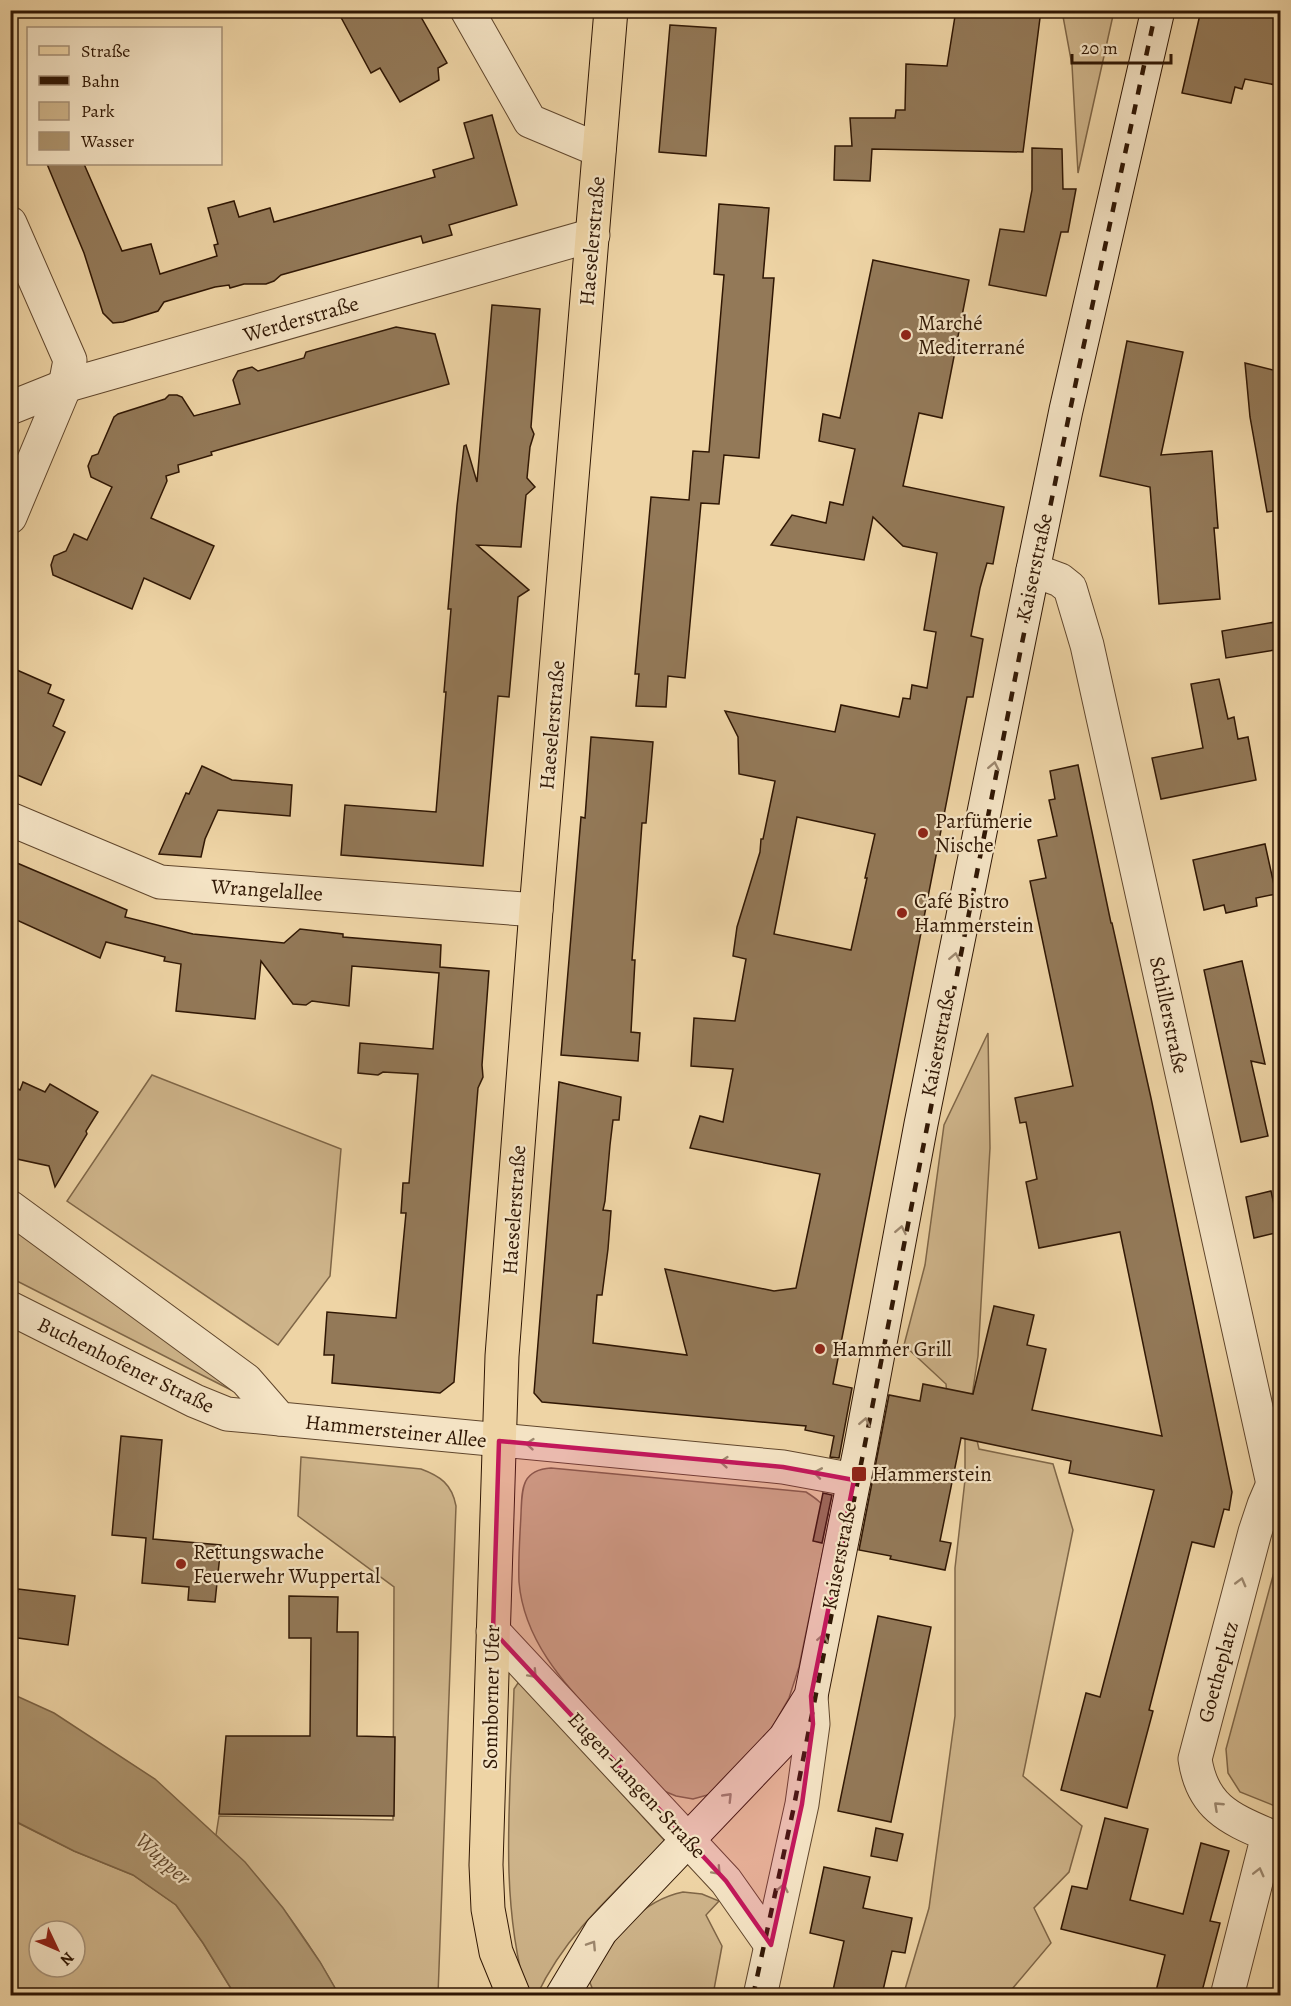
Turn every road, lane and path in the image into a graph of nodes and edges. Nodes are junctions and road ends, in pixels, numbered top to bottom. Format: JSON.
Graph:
{"nodes":[{"id":1,"x":467,"y":10,"type":"edge"},
{"id":2,"x":611,"y":10,"type":"edge"},
{"id":3,"x":1158,"y":10,"type":"edge"},
{"id":4,"x":599,"y":150,"type":"junction"},
{"id":5,"x":10,"y":224,"type":"edge"},
{"id":6,"x":593,"y":235,"type":"junction"},
{"id":7,"x":65,"y":386,"type":"junction"},
{"id":8,"x":10,"y":408,"type":"edge"},
{"id":9,"x":10,"y":517,"type":"edge"},
{"id":10,"x":1033,"y":570,"type":"junction"},
{"id":11,"x":10,"y":819,"type":"edge"},
{"id":12,"x":536,"y":910,"type":"junction"},
{"id":13,"x":10,"y":1207,"type":"edge"},
{"id":14,"x":10,"y":1308,"type":"edge"},
{"id":15,"x":280,"y":1419,"type":"junction"},
{"id":16,"x":499,"y":1441,"type":"junction"},
{"id":17,"x":854,"y":1480,"type":"junction"},
{"id":18,"x":1277,"y":1486,"type":"edge"},
{"id":19,"x":493,"y":1632,"type":"junction"},
{"id":20,"x":811,"y":1696,"type":"junction"},
{"id":21,"x":688,"y":1840,"type":"junction"},
{"id":22,"x":771,"y":1946,"type":"junction"},
{"id":23,"x":496,"y":1952,"type":"junction"},
{"id":24,"x":490,"y":1995,"type":"edge"},
{"id":25,"x":514,"y":1995,"type":"edge"},
{"id":26,"x":562,"y":1995,"type":"edge"},
{"id":27,"x":760,"y":1995,"type":"edge"},
{"id":28,"x":1227,"y":1995,"type":"edge"}],
"edges":[{"from":1,"to":4,"type":"street"},
{"from":2,"to":4,"type":"main road","name":"Haeselerstraße"},
{"from":3,"to":10,"type":"street","name":"Kaiserstraße"},
{"from":4,"to":6,"type":"main road","name":"Haeselerstraße"},
{"from":5,"to":7,"type":"street"},
{"from":6,"to":7,"type":"street","name":"Werderstraße"},
{"from":6,"to":12,"type":"main road","name":"Haeselerstraße"},
{"from":7,"to":8,"type":"street","name":"Werderstraße"},
{"from":7,"to":9,"type":"street"},
{"from":17,"to":10,"type":"street","name":"Kaiserstraße","one_way":true},
{"from":10,"to":18,"type":"street","name":"Schillerstraße"},
{"from":11,"to":12,"type":"street","name":"Wrangelallee"},
{"from":12,"to":16,"type":"main road","name":"Haeselerstraße"},
{"from":13,"to":15,"type":"street","name":"Hammersteiner Allee"},
{"from":14,"to":15,"type":"street","name":"Buchenhofener Straße"},
{"from":15,"to":16,"type":"street","name":"Hammersteiner Allee"},
{"from":17,"to":16,"type":"street","name":"Hammersteiner Allee","one_way":true},
{"from":16,"to":19,"type":"main road","name":"Sonnborner Ufer"},
{"from":20,"to":17,"type":"street","name":"Kaiserstraße","one_way":true},
{"from":28,"to":18,"type":"street","name":"Goetheplatz","one_way":true},
{"from":19,"to":21,"type":"street","name":"Eugen-Langen-Straße","one_way":true},
{"from":19,"to":23,"type":"main road","name":"Sonnborner Ufer"},
{"from":21,"to":20,"type":"street","name":"Kaiserstraße","one_way":true},
{"from":22,"to":20,"type":"street","one_way":true},
{"from":21,"to":22,"type":"street","name":"Eugen-Langen-Straße","one_way":true},
{"from":26,"to":21,"type":"street","name":"Kaiserstraße","one_way":true},
{"from":22,"to":27,"type":"street"},
{"from":23,"to":24,"type":"main road","name":"Sonnborner Ufer"},
{"from":23,"to":25,"type":"main road","name":"Sonnborner Ufer"}]}
